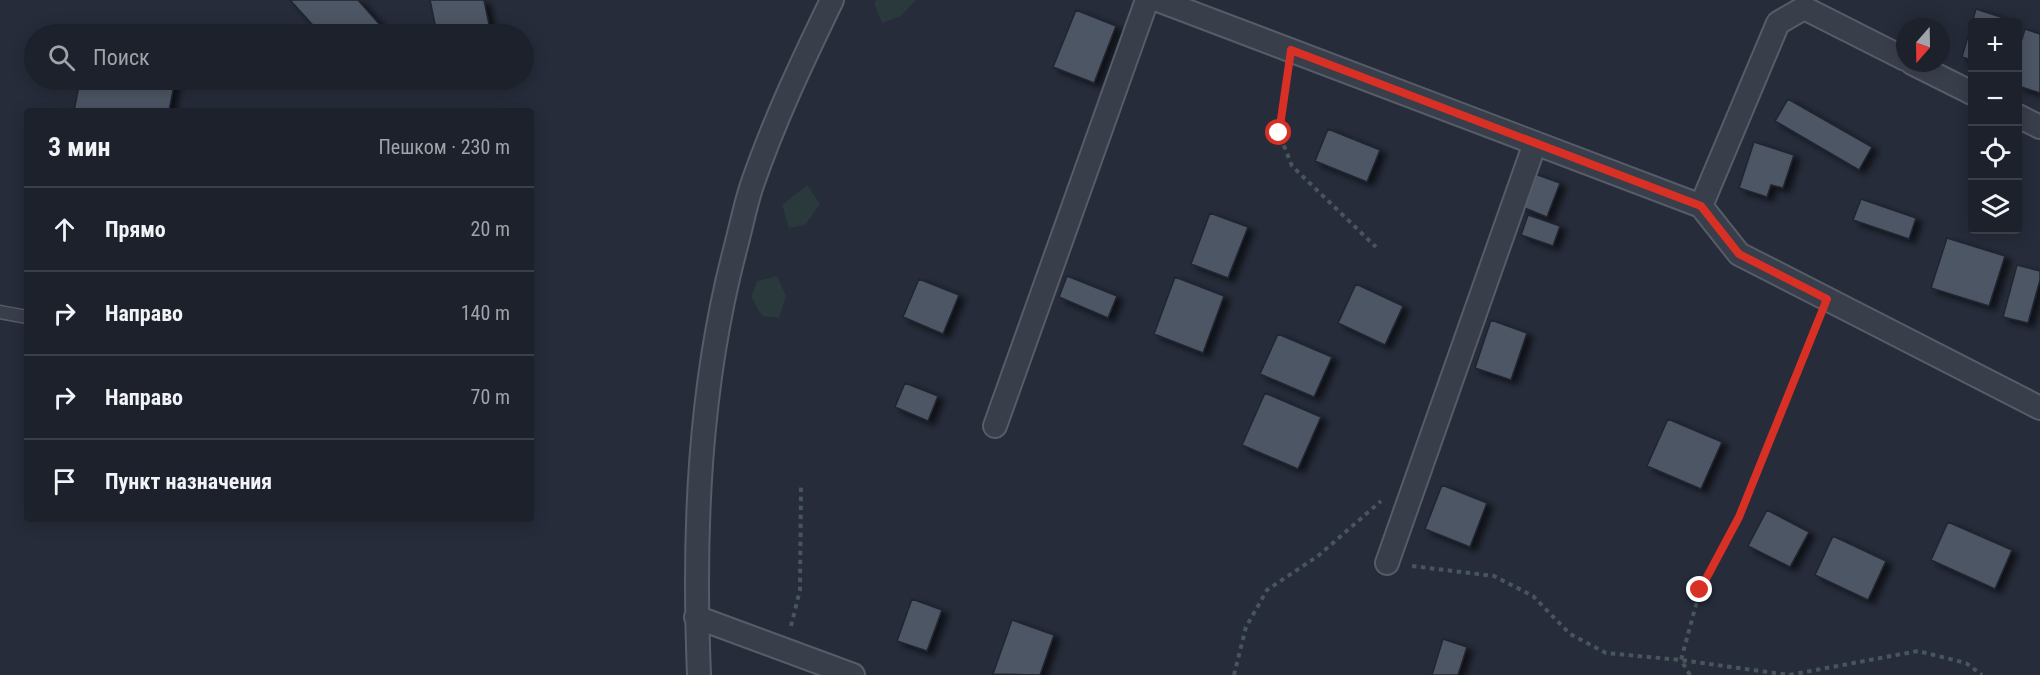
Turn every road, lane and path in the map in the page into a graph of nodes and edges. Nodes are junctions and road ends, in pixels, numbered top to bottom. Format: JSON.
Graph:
{"nodes":[{"id":1,"x":832,"y":0,"type":"edge"},
{"id":2,"x":1147,"y":0,"type":"edge"},
{"id":3,"x":1158,"y":0,"type":"edge"},
{"id":4,"x":1291,"y":50,"type":"junction"},
{"id":5,"x":1896,"y":54,"type":"edge"},
{"id":6,"x":1930,"y":72,"type":"edge"},
{"id":7,"x":1968,"y":91,"type":"edge"},
{"id":8,"x":2022,"y":118,"type":"edge"},
{"id":9,"x":2040,"y":127,"type":"edge"},
{"id":10,"x":1535,"y":143,"type":"junction"},
{"id":11,"x":1701,"y":206,"type":"junction"},
{"id":12,"x":1376,"y":247,"type":"dead end"},
{"id":13,"x":1827,"y":299,"type":"junction"},
{"id":14,"x":0,"y":312,"type":"edge"},
{"id":15,"x":24,"y":316,"type":"edge"},
{"id":16,"x":2040,"y":408,"type":"edge"},
{"id":17,"x":996,"y":426,"type":"dead end"},
{"id":18,"x":801,"y":487,"type":"dead end"},
{"id":19,"x":1387,"y":495,"type":"dead end"},
{"id":20,"x":1387,"y":563,"type":"joint"},
{"id":21,"x":696,"y":617,"type":"junction"},
{"id":22,"x":782,"y":649,"type":"junction"},
{"id":23,"x":1681,"y":660,"type":"junction"},
{"id":24,"x":699,"y":675,"type":"edge"},
{"id":25,"x":853,"y":675,"type":"edge"},
{"id":26,"x":1234,"y":675,"type":"edge"},
{"id":27,"x":1690,"y":675,"type":"edge"},
{"id":28,"x":1982,"y":675,"type":"edge"}],
"edges":[{"from":1,"to":21,"type":"street"},
{"from":2,"to":17,"type":"street"},
{"from":3,"to":4,"type":"street"},
{"from":4,"to":10,"type":"street"},
{"from":4,"to":12,"type":"path"},
{"from":5,"to":11,"type":"street"},
{"from":6,"to":7,"type":"street"},
{"from":8,"to":9,"type":"street"},
{"from":10,"to":11,"type":"street"},
{"from":10,"to":20,"type":"street"},
{"from":11,"to":13,"type":"street"},
{"from":13,"to":16,"type":"street"},
{"from":13,"to":23,"type":"path"},
{"from":14,"to":15,"type":"lane"},
{"from":18,"to":22,"type":"path"},
{"from":19,"to":26,"type":"path"},
{"from":20,"to":23,"type":"path"},
{"from":21,"to":22,"type":"street"},
{"from":21,"to":24,"type":"street"},
{"from":22,"to":25,"type":"street"},
{"from":23,"to":27,"type":"path"},
{"from":23,"to":28,"type":"path"}]}
